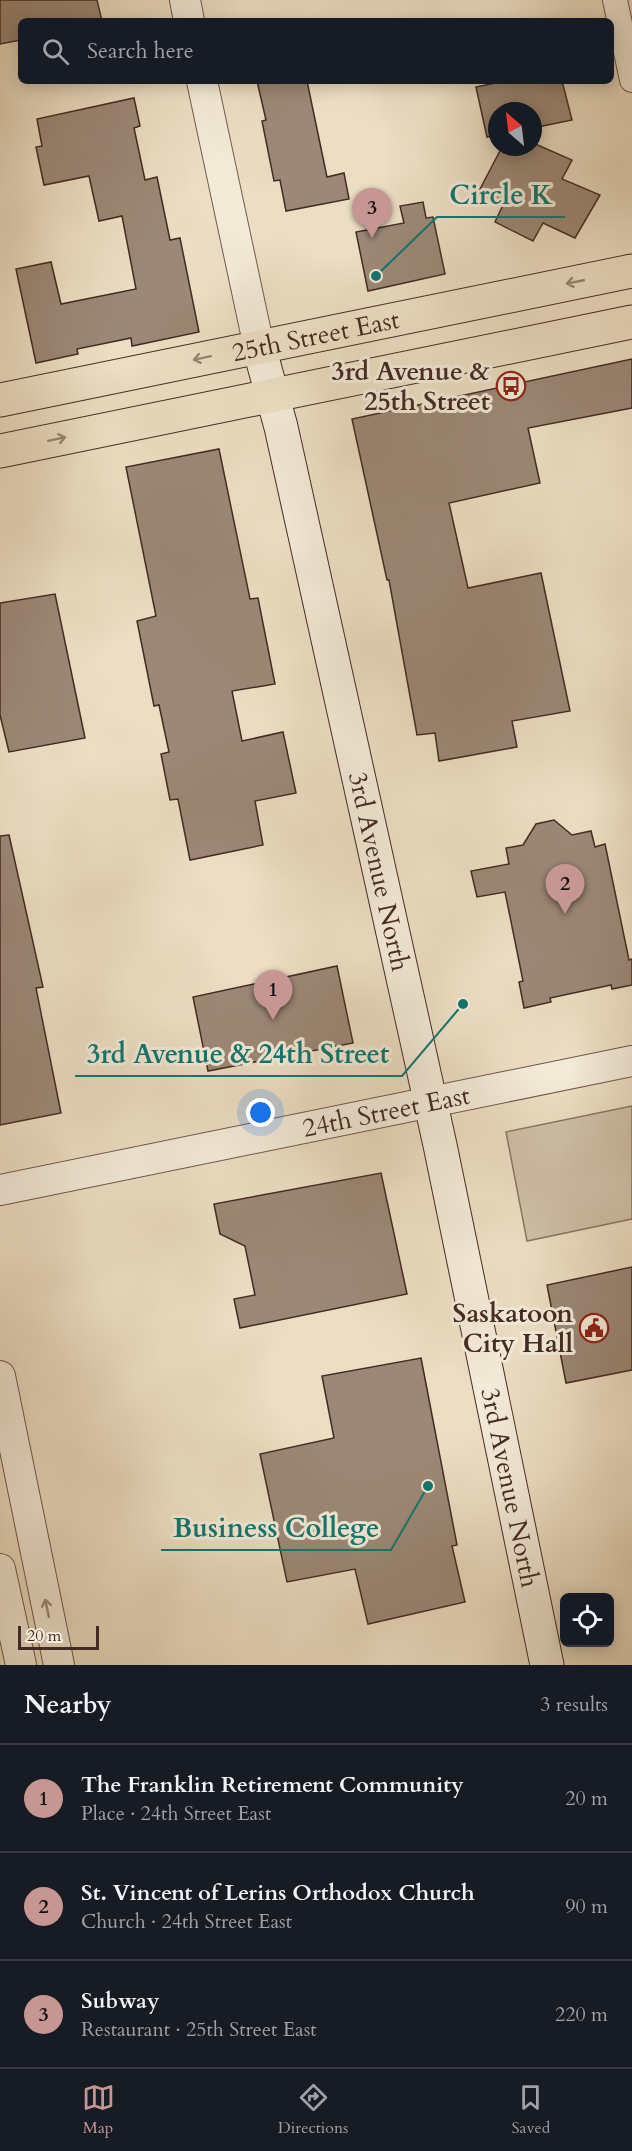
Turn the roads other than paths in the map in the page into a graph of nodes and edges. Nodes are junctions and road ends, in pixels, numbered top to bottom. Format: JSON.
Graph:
{"nodes":[{"id":1,"x":185,"y":0,"type":"edge"},
{"id":2,"x":615,"y":0,"type":"edge"},
{"id":3,"x":188,"y":18,"type":"edge"},
{"id":4,"x":632,"y":80,"type":"edge"},
{"id":5,"x":203,"y":84,"type":"edge"},
{"id":6,"x":632,"y":271,"type":"edge"},
{"id":7,"x":632,"y":322,"type":"edge"},
{"id":8,"x":259,"y":347,"type":"junction"},
{"id":9,"x":273,"y":393,"type":"junction"},
{"id":10,"x":0,"y":400,"type":"edge"},
{"id":11,"x":0,"y":451,"type":"edge"},
{"id":12,"x":632,"y":1061,"type":"edge"},
{"id":13,"x":431,"y":1103,"type":"junction"},
{"id":14,"x":0,"y":1190,"type":"edge"},
{"id":15,"x":0,"y":1376,"type":"edge"},
{"id":16,"x":0,"y":1569,"type":"edge"},
{"id":17,"x":21,"y":1665,"type":"edge"},
{"id":18,"x":59,"y":1665,"type":"edge"},
{"id":19,"x":547,"y":1665,"type":"edge"}],
"edges":[{"from":1,"to":3,"type":"street"},
{"from":2,"to":4,"type":"street"},
{"from":5,"to":8,"type":"street","name":"3rd Avenue North"},
{"from":6,"to":8,"type":"main road","name":"25th Street East","one_way":true},
{"from":7,"to":9,"type":"main road","name":"25th Street East"},
{"from":8,"to":9,"type":"main road","name":"3rd Avenue North"},
{"from":8,"to":10,"type":"main road","name":"25th Street East","one_way":true},
{"from":11,"to":9,"type":"main road","name":"25th Street East","one_way":true},
{"from":9,"to":13,"type":"main road","name":"3rd Avenue North"},
{"from":12,"to":13,"type":"street","name":"24th Street East"},
{"from":13,"to":14,"type":"street","name":"24th Street East"},
{"from":13,"to":19,"type":"main road","name":"3rd Avenue North"},
{"from":18,"to":15,"type":"street","one_way":true},
{"from":16,"to":17,"type":"street"}]}
